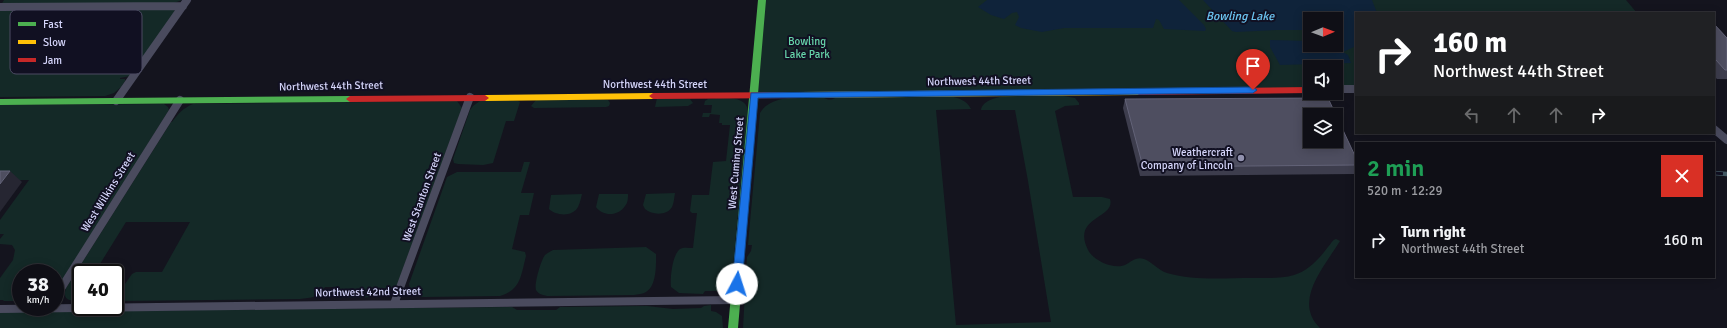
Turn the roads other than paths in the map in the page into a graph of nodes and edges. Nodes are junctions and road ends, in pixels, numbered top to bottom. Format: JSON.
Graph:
{"nodes":[{"id":1,"x":762,"y":0,"type":"edge"},
{"id":2,"x":185,"y":3,"type":"edge"},
{"id":3,"x":0,"y":7,"type":"edge"},
{"id":4,"x":142,"y":64,"type":"edge"},
{"id":5,"x":135,"y":74,"type":"edge"},
{"id":6,"x":1343,"y":89,"type":"edge"},
{"id":7,"x":1355,"y":89,"type":"edge"},
{"id":8,"x":1303,"y":90,"type":"edge"},
{"id":9,"x":754,"y":95,"type":"junction"},
{"id":10,"x":470,"y":97,"type":"junction"},
{"id":11,"x":180,"y":100,"type":"junction"},
{"id":12,"x":116,"y":101,"type":"junction"},
{"id":13,"x":0,"y":102,"type":"edge"},
{"id":14,"x":1715,"y":130,"type":"edge"},
{"id":15,"x":1727,"y":140,"type":"edge"},
{"id":16,"x":64,"y":284,"type":"edge"},
{"id":17,"x":736,"y":300,"type":"junction"},
{"id":18,"x":394,"y":304,"type":"junction"},
{"id":19,"x":0,"y":308,"type":"edge"},
{"id":20,"x":12,"y":308,"type":"edge"},
{"id":21,"x":64,"y":308,"type":"edge"},
{"id":22,"x":734,"y":326,"type":"edge"}],
"edges":[{"from":1,"to":9,"type":"street","name":"West Cuming Street"},
{"from":2,"to":3,"type":"street"},
{"from":2,"to":4,"type":"street"},
{"from":5,"to":12,"type":"street"},
{"from":6,"to":7,"type":"street"},
{"from":8,"to":9,"type":"street","name":"Northwest 44th Street"},
{"from":9,"to":10,"type":"street","name":"Northwest 44th Street"},
{"from":9,"to":17,"type":"street","name":"West Cuming Street"},
{"from":10,"to":11,"type":"street","name":"Northwest 44th Street"},
{"from":10,"to":18,"type":"street","name":"West Stanton Street"},
{"from":11,"to":12,"type":"street","name":"Northwest 44th Street"},
{"from":11,"to":16,"type":"street","name":"West Wilkins Street"},
{"from":12,"to":13,"type":"street","name":"Northwest 44th Street"},
{"from":14,"to":15,"type":"street"},
{"from":17,"to":18,"type":"street","name":"Northwest 42nd Street"},
{"from":17,"to":22,"type":"street","name":"West Cuming Street"},
{"from":18,"to":21,"type":"street","name":"Northwest 42nd Street"},
{"from":19,"to":20,"type":"street","name":"Northwest 42nd Street"}]}
